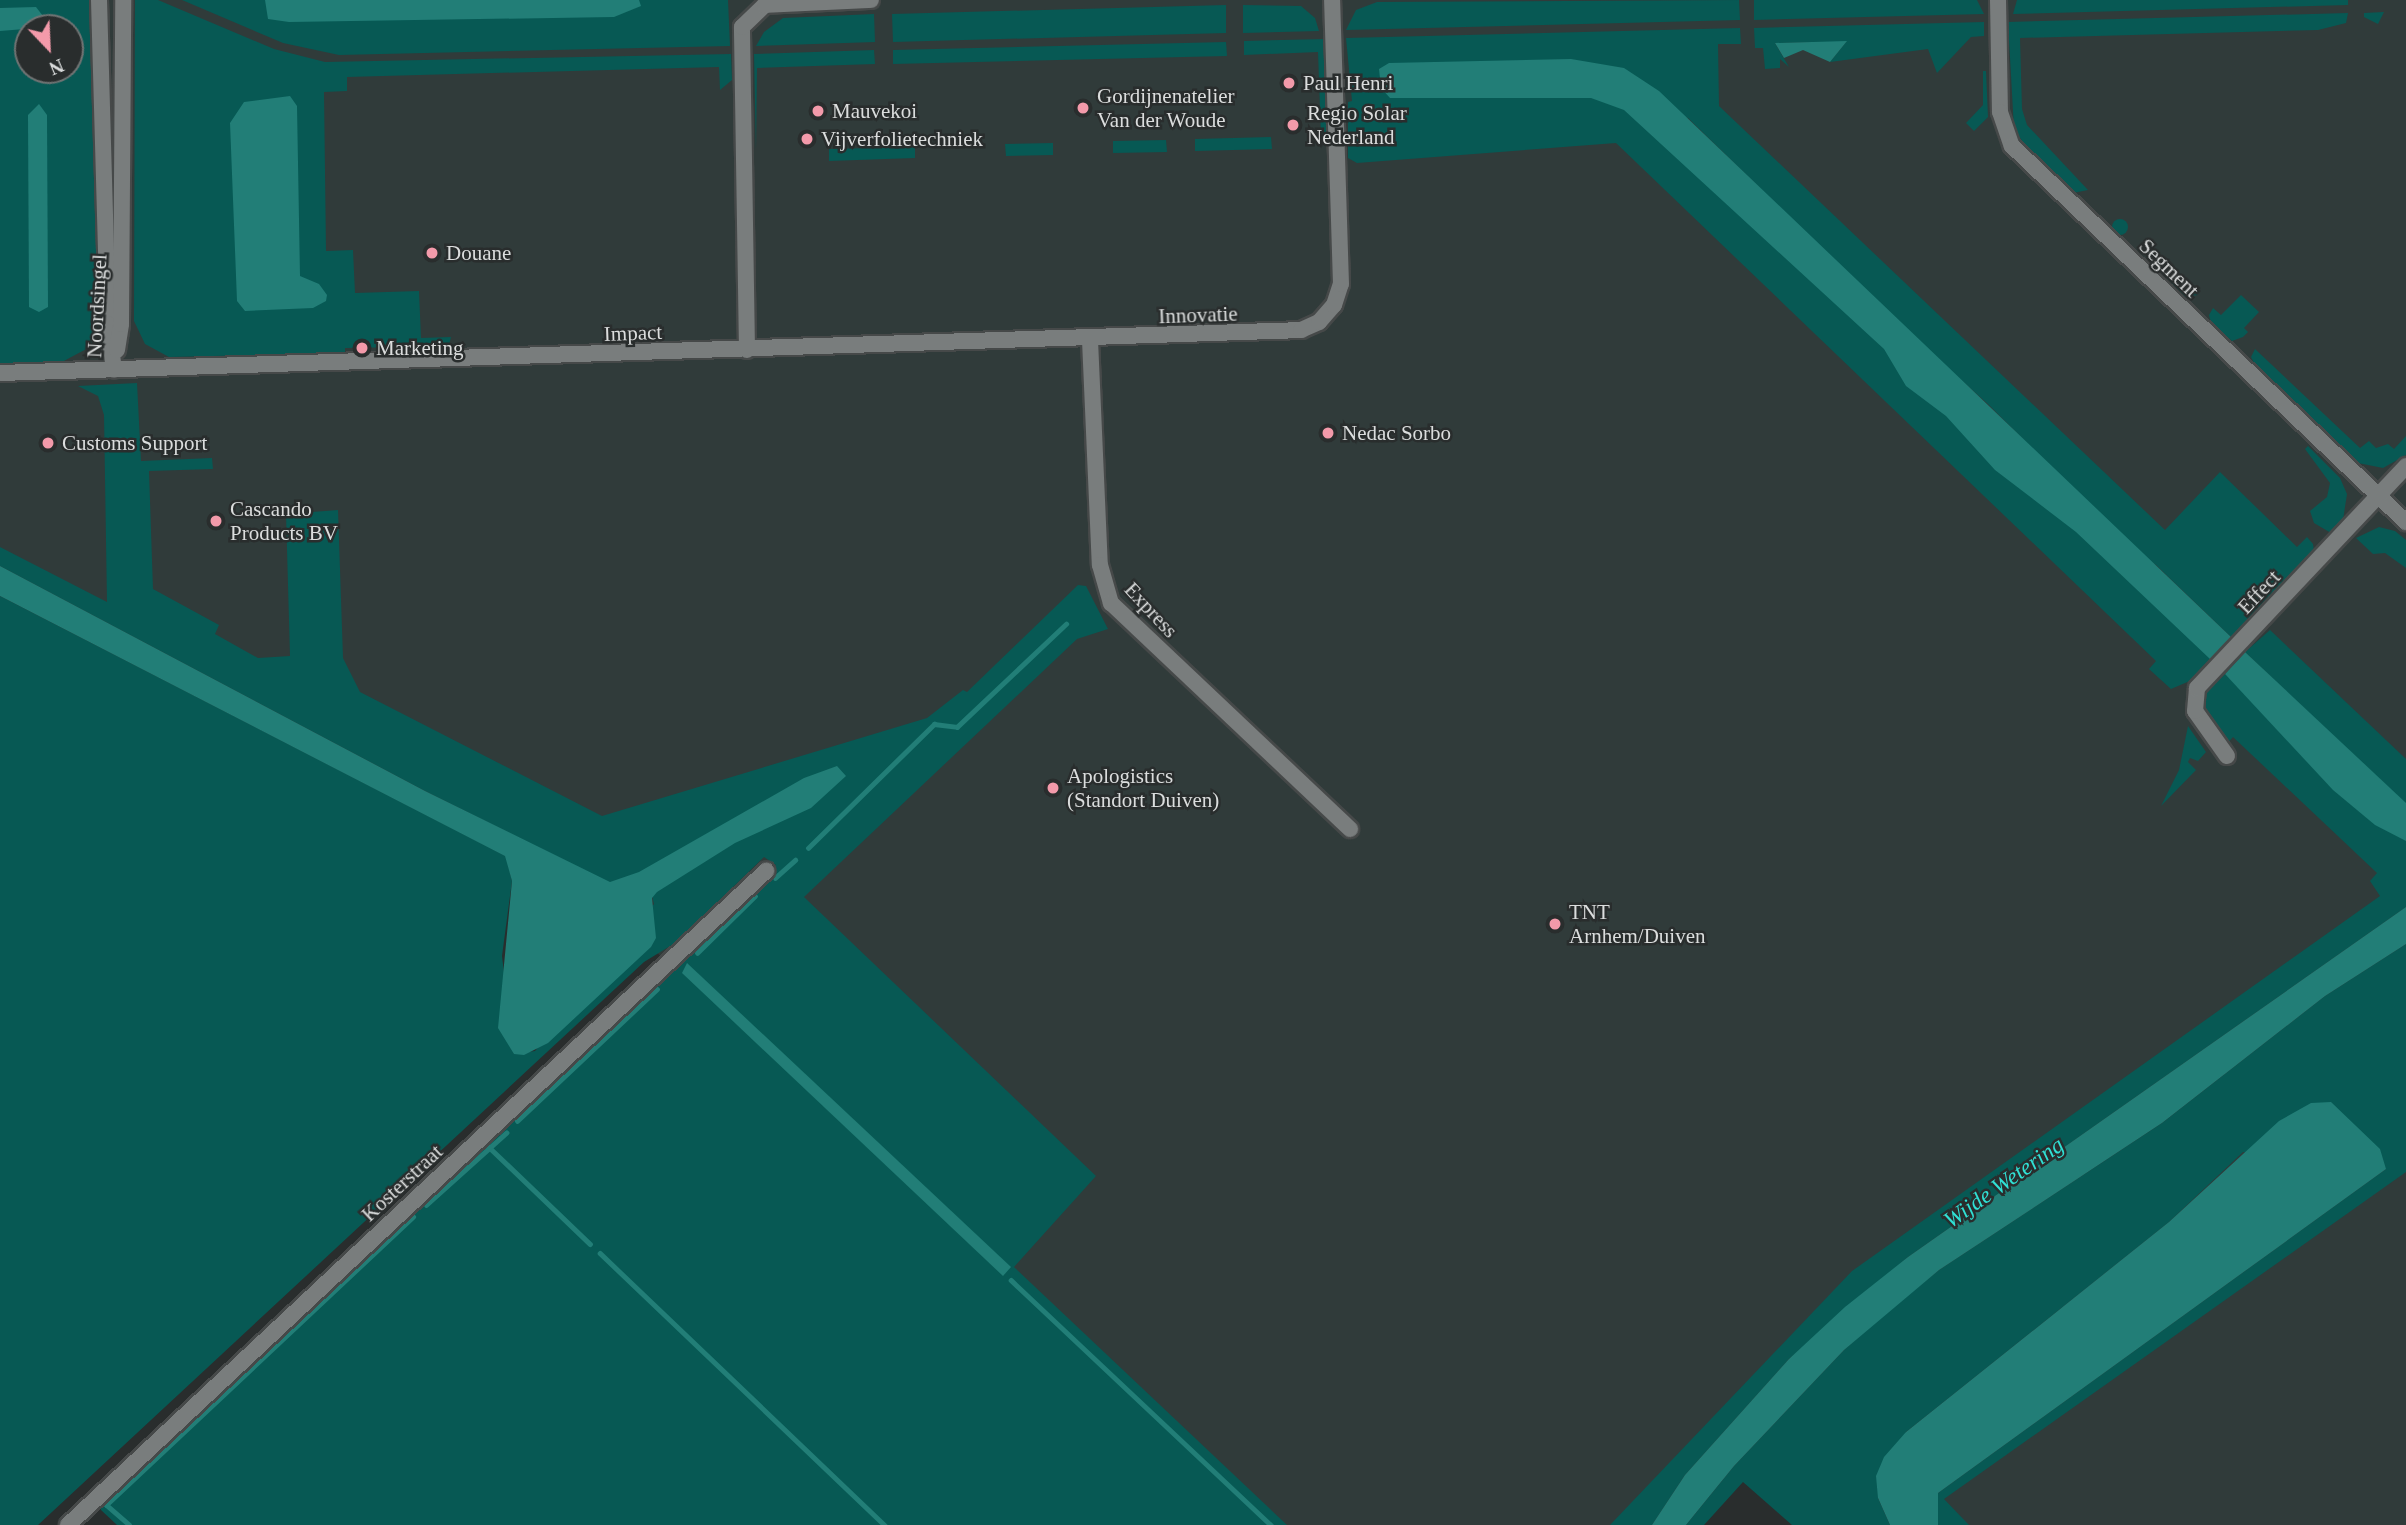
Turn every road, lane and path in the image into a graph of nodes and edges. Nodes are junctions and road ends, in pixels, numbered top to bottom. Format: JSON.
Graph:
{"nodes":[{"id":1,"x":99,"y":0,"type":"edge"},
{"id":2,"x":122,"y":0,"type":"edge"},
{"id":3,"x":871,"y":0,"type":"edge"},
{"id":4,"x":1332,"y":0,"type":"edge"},
{"id":5,"x":1998,"y":0,"type":"edge"},
{"id":6,"x":814,"y":1,"type":"edge"},
{"id":7,"x":1090,"y":340,"type":"junction"},
{"id":8,"x":747,"y":350,"type":"junction"},
{"id":9,"x":114,"y":370,"type":"junction"},
{"id":10,"x":0,"y":373,"type":"edge"},
{"id":11,"x":2406,"y":466,"type":"edge"},
{"id":12,"x":2378,"y":495,"type":"junction"},
{"id":13,"x":2406,"y":522,"type":"edge"},
{"id":14,"x":2227,"y":756,"type":"dead end"},
{"id":15,"x":1350,"y":829,"type":"dead end"},
{"id":16,"x":766,"y":871,"type":"dead end"},
{"id":17,"x":68,"y":1525,"type":"edge"}],
"edges":[{"from":1,"to":9,"type":"street","name":"Noordsingel"},
{"from":2,"to":9,"type":"street","name":"Noordsingel"},
{"from":3,"to":6,"type":"street"},
{"from":4,"to":7,"type":"street","name":"Innovatie"},
{"from":5,"to":12,"type":"street","name":"Segment"},
{"from":6,"to":8,"type":"street"},
{"from":7,"to":8,"type":"street","name":"Innovatie"},
{"from":7,"to":15,"type":"street","name":"Express"},
{"from":8,"to":9,"type":"street","name":"Impact"},
{"from":9,"to":10,"type":"street"},
{"from":11,"to":12,"type":"street","name":"Effect"},
{"from":12,"to":13,"type":"street","name":"Segment"},
{"from":12,"to":14,"type":"street","name":"Effect"},
{"from":16,"to":17,"type":"street","name":"Kosterstraat"}]}
